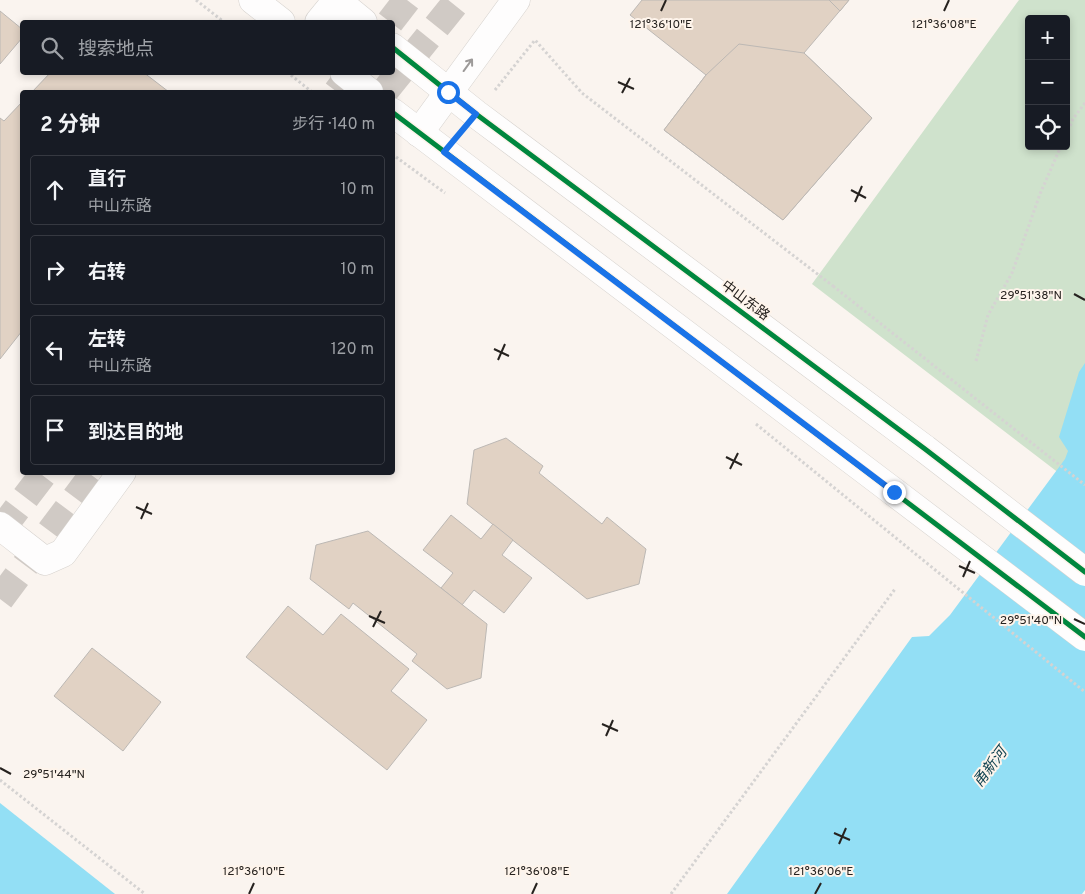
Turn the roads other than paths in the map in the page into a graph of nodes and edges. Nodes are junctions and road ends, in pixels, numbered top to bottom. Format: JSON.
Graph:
{"nodes":[{"id":1,"x":253,"y":0,"type":"edge"},
{"id":2,"x":337,"y":0,"type":"edge"},
{"id":3,"x":516,"y":0,"type":"edge"},
{"id":4,"x":278,"y":20,"type":"edge"},
{"id":5,"x":321,"y":20,"type":"edge"},
{"id":6,"x":361,"y":20,"type":"edge"},
{"id":7,"x":395,"y":48,"type":"edge"},
{"id":8,"x":448,"y":92,"type":"junction"},
{"id":9,"x":395,"y":114,"type":"edge"},
{"id":10,"x":419,"y":133,"type":"junction"},
{"id":11,"x":120,"y":475,"type":"edge"},
{"id":12,"x":0,"y":526,"type":"edge"},
{"id":13,"x":1085,"y":572,"type":"edge"},
{"id":14,"x":1085,"y":637,"type":"edge"}],
"edges":[{"from":1,"to":4,"type":"main road"},
{"from":2,"to":5,"type":"main road"},
{"from":2,"to":6,"type":"main road"},
{"from":8,"to":3,"type":"main road","one_way":true},
{"from":7,"to":8,"type":"main road","name":"中山东路"},
{"from":8,"to":10,"type":"main road"},
{"from":8,"to":13,"type":"main road","name":"中山东路","bridge":true},
{"from":9,"to":10,"type":"main road"},
{"from":10,"to":14,"type":"main road","bridge":true},
{"from":11,"to":12,"type":"main road"}]}
